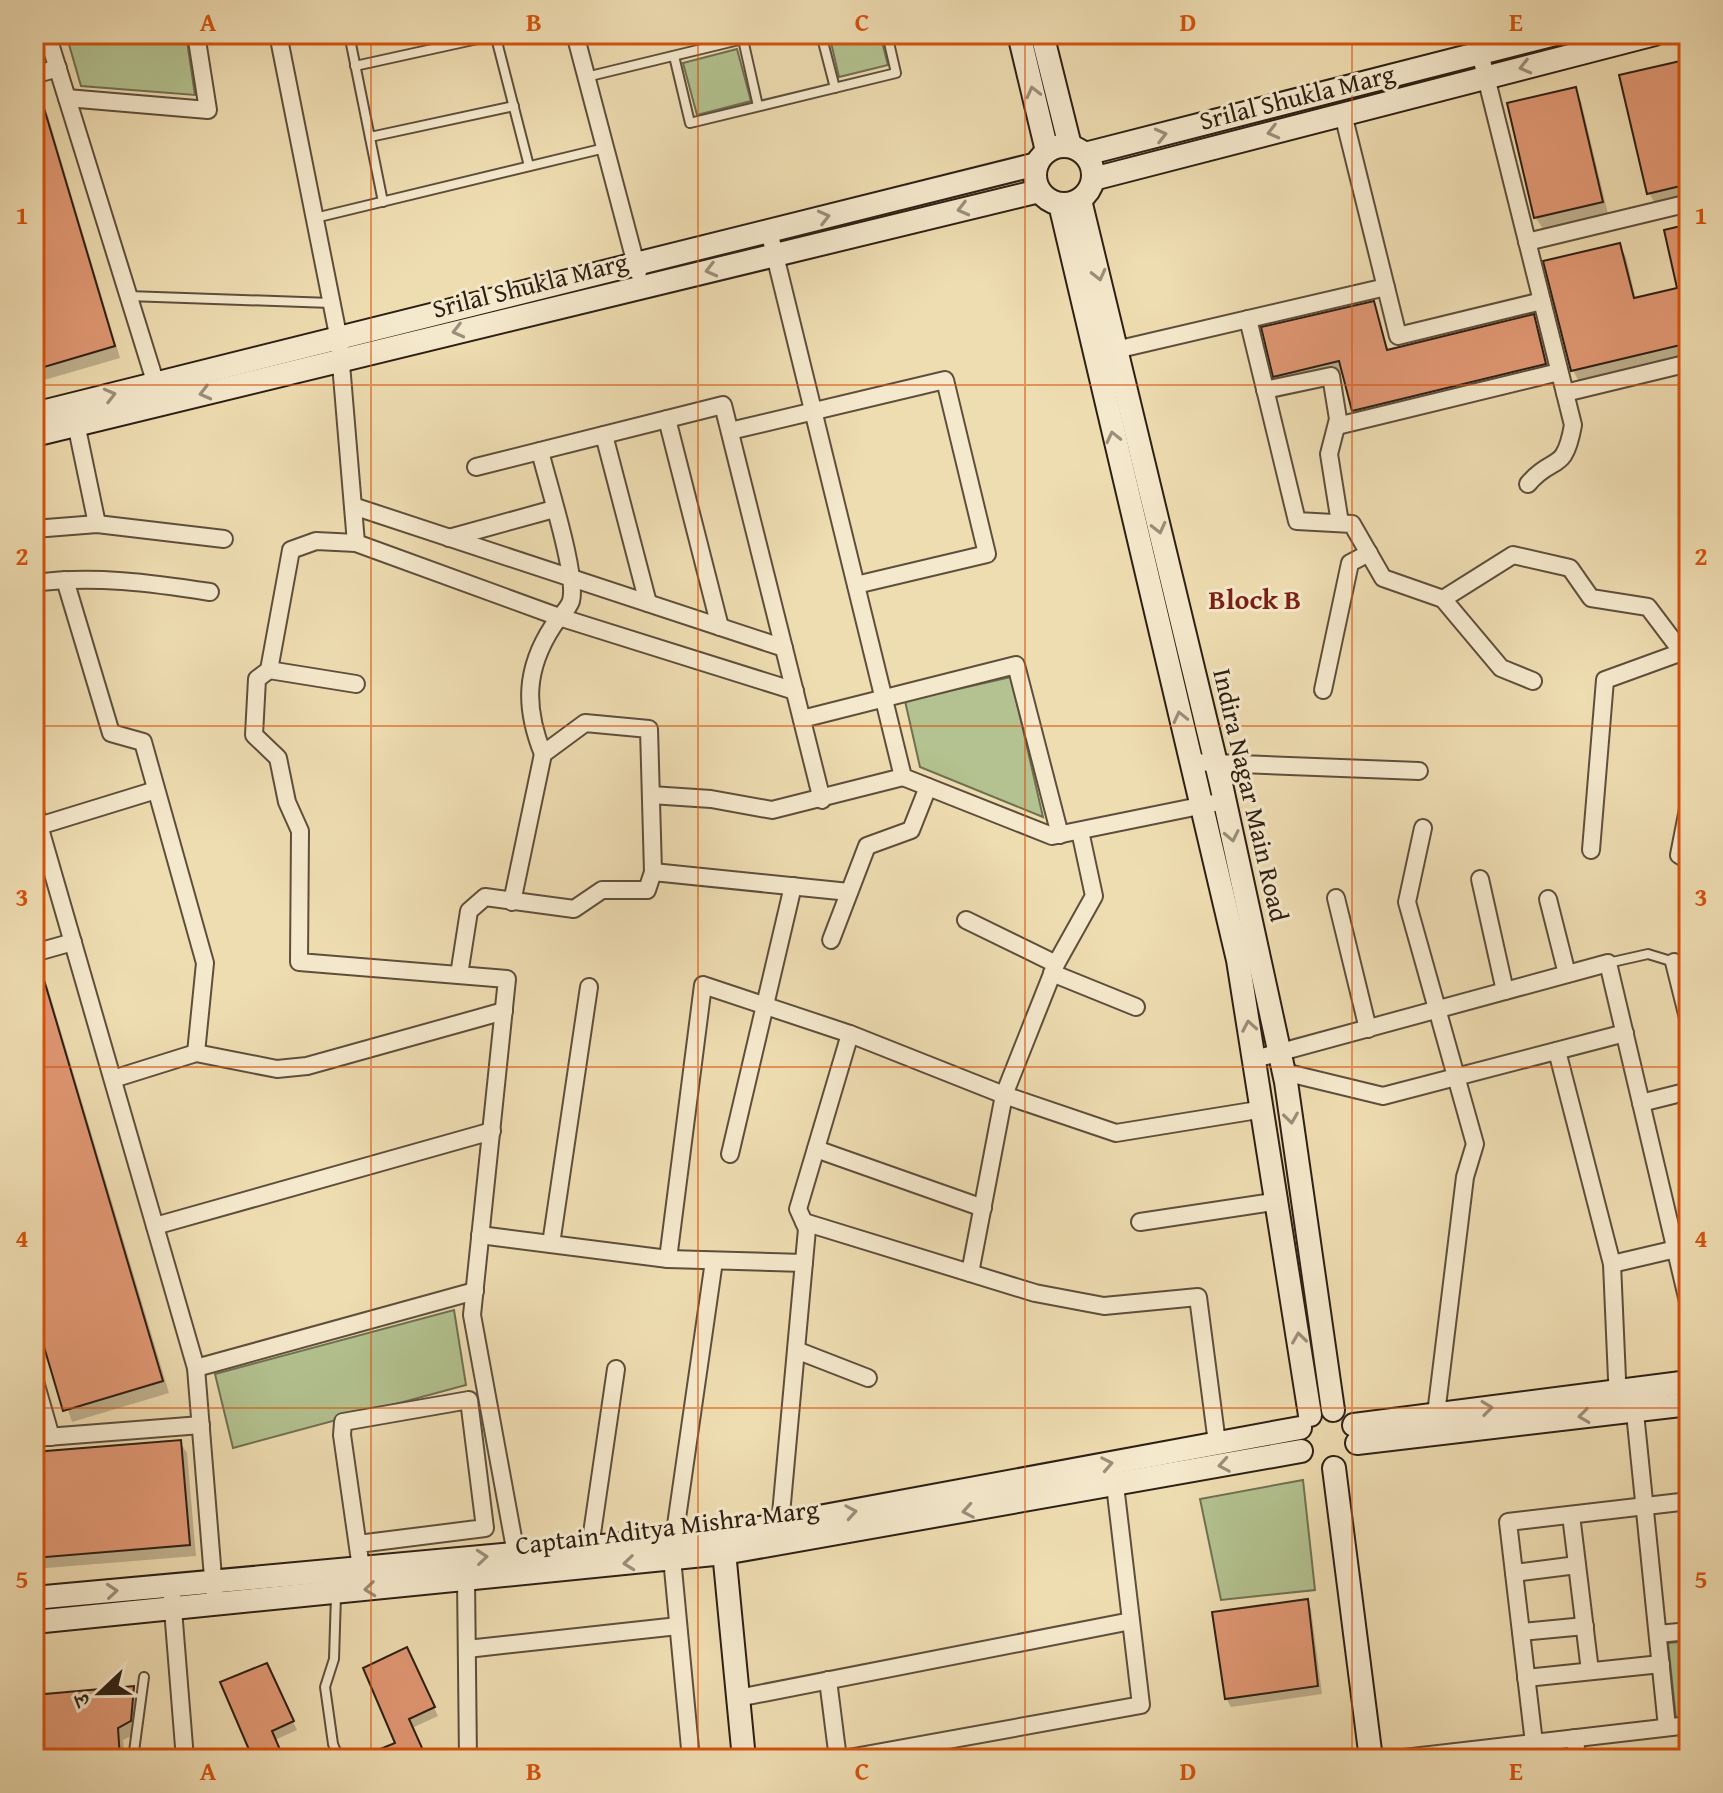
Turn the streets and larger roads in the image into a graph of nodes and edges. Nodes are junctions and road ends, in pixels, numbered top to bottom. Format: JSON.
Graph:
{"nodes":[{"id":1,"x":47,"y":34,"type":"edge"},
{"id":2,"x":196,"y":34,"type":"edge"},
{"id":3,"x":278,"y":34,"type":"edge"},
{"id":4,"x":575,"y":34,"type":"edge"},
{"id":5,"x":1019,"y":34,"type":"edge"},
{"id":6,"x":1042,"y":34,"type":"edge"},
{"id":7,"x":1555,"y":34,"type":"edge"},
{"id":8,"x":1655,"y":34,"type":"edge"},
{"id":9,"x":1480,"y":53,"type":"junction"},
{"id":10,"x":58,"y":68,"type":"junction"},
{"id":11,"x":34,"y":75,"type":"edge"},
{"id":12,"x":1486,"y":77,"type":"junction"},
{"id":13,"x":67,"y":98,"type":"junction"},
{"id":14,"x":1343,"y":114,"type":"junction"},
{"id":15,"x":1077,"y":150,"type":"junction"},
{"id":16,"x":1042,"y":157,"type":"junction"},
{"id":17,"x":1093,"y":179,"type":"junction"},
{"id":18,"x":1039,"y":191,"type":"junction"},
{"id":19,"x":1070,"y":202,"type":"junction"},
{"id":20,"x":1689,"y":203,"type":"edge"},
{"id":21,"x":769,"y":231,"type":"junction"},
{"id":22,"x":1527,"y":242,"type":"junction"},
{"id":23,"x":775,"y":255,"type":"junction"},
{"id":24,"x":636,"y":265,"type":"junction"},
{"id":25,"x":642,"y":287,"type":"junction"},
{"id":26,"x":1386,"y":287,"type":"junction"},
{"id":27,"x":1542,"y":301,"type":"junction"},
{"id":28,"x":1248,"y":319,"type":"junction"},
{"id":29,"x":1116,"y":349,"type":"junction"},
{"id":30,"x":339,"y":350,"type":"junction"},
{"id":31,"x":1094,"y":355,"type":"junction"},
{"id":32,"x":1689,"y":363,"type":"edge"},
{"id":33,"x":1559,"y":372,"type":"junction"},
{"id":34,"x":1265,"y":390,"type":"junction"},
{"id":35,"x":1565,"y":393,"type":"junction"},
{"id":36,"x":158,"y":394,"type":"junction"},
{"id":37,"x":813,"y":411,"type":"junction"},
{"id":38,"x":34,"y":414,"type":"edge"},
{"id":39,"x":74,"y":414,"type":"junction"},
{"id":40,"x":667,"y":419,"type":"junction"},
{"id":41,"x":1337,"y":426,"type":"junction"},
{"id":42,"x":730,"y":431,"type":"junction"},
{"id":43,"x":34,"y":435,"type":"edge"},
{"id":44,"x":604,"y":435,"type":"junction"},
{"id":45,"x":540,"y":451,"type":"junction"},
{"id":46,"x":476,"y":467,"type":"dead end"},
{"id":47,"x":1528,"y":484,"type":"dead end"},
{"id":48,"x":353,"y":506,"type":"junction"},
{"id":49,"x":554,"y":509,"type":"junction"},
{"id":50,"x":1340,"y":523,"type":"junction"},
{"id":51,"x":97,"y":524,"type":"junction"},
{"id":52,"x":34,"y":529,"type":"edge"},
{"id":53,"x":449,"y":538,"type":"junction"},
{"id":54,"x":224,"y":539,"type":"dead end"},
{"id":55,"x":356,"y":543,"type":"junction"},
{"id":56,"x":1369,"y":553,"type":"junction"},
{"id":57,"x":571,"y":578,"type":"junction"},
{"id":58,"x":65,"y":580,"type":"junction"},
{"id":59,"x":34,"y":583,"type":"edge"},
{"id":60,"x":856,"y":585,"type":"junction"},
{"id":61,"x":210,"y":592,"type":"dead end"},
{"id":62,"x":1443,"y":599,"type":"junction"},
{"id":63,"x":648,"y":603,"type":"junction"},
{"id":64,"x":559,"y":617,"type":"junction"},
{"id":65,"x":720,"y":627,"type":"junction"},
{"id":66,"x":784,"y":648,"type":"junction"},
{"id":67,"x":1686,"y":654,"type":"edge"},
{"id":68,"x":269,"y":670,"type":"junction"},
{"id":69,"x":1533,"y":681,"type":"dead end"},
{"id":70,"x":356,"y":684,"type":"dead end"},
{"id":71,"x":1323,"y":690,"type":"dead end"},
{"id":72,"x":795,"y":691,"type":"junction"},
{"id":73,"x":883,"y":698,"type":"junction"},
{"id":74,"x":802,"y":719,"type":"junction"},
{"id":75,"x":543,"y":754,"type":"junction"},
{"id":76,"x":1190,"y":762,"type":"junction"},
{"id":77,"x":1216,"y":765,"type":"junction"},
{"id":78,"x":1419,"y":771,"type":"dead end"},
{"id":79,"x":903,"y":777,"type":"junction"},
{"id":80,"x":928,"y":787,"type":"junction"},
{"id":81,"x":156,"y":790,"type":"junction"},
{"id":82,"x":651,"y":795,"type":"junction"},
{"id":83,"x":822,"y":800,"type":"junction"},
{"id":84,"x":1224,"y":801,"type":"junction"},
{"id":85,"x":1689,"y":804,"type":"edge"},
{"id":86,"x":1201,"y":807,"type":"junction"},
{"id":87,"x":34,"y":808,"type":"edge"},
{"id":88,"x":39,"y":826,"type":"junction"},
{"id":89,"x":1423,"y":828,"type":"dead end"},
{"id":90,"x":1080,"y":831,"type":"junction"},
{"id":91,"x":1060,"y":835,"type":"junction"},
{"id":92,"x":1591,"y":850,"type":"dead end"},
{"id":93,"x":1689,"y":861,"type":"edge"},
{"id":94,"x":653,"y":872,"type":"junction"},
{"id":95,"x":1480,"y":879,"type":"dead end"},
{"id":96,"x":793,"y":886,"type":"junction"},
{"id":97,"x":849,"y":892,"type":"junction"},
{"id":98,"x":1336,"y":898,"type":"dead end"},
{"id":99,"x":1548,"y":899,"type":"dead end"},
{"id":100,"x":512,"y":902,"type":"junction"},
{"id":101,"x":966,"y":920,"type":"dead end"},
{"id":102,"x":831,"y":940,"type":"dead end"},
{"id":103,"x":73,"y":942,"type":"junction"},
{"id":104,"x":34,"y":953,"type":"edge"},
{"id":105,"x":1681,"y":961,"type":"edge"},
{"id":106,"x":1054,"y":968,"type":"junction"},
{"id":107,"x":1567,"y":974,"type":"junction"},
{"id":108,"x":459,"y":975,"type":"junction"},
{"id":109,"x":589,"y":987,"type":"dead end"},
{"id":110,"x":1505,"y":991,"type":"junction"},
{"id":111,"x":765,"y":1006,"type":"junction"},
{"id":112,"x":1136,"y":1007,"type":"dead end"},
{"id":113,"x":1438,"y":1009,"type":"junction"},
{"id":114,"x":504,"y":1011,"type":"junction"},
{"id":115,"x":1688,"y":1018,"type":"edge"},
{"id":116,"x":1368,"y":1029,"type":"junction"},
{"id":117,"x":1625,"y":1033,"type":"junction"},
{"id":118,"x":850,"y":1034,"type":"junction"},
{"id":119,"x":1557,"y":1051,"type":"junction"},
{"id":120,"x":196,"y":1053,"type":"junction"},
{"id":121,"x":1255,"y":1059,"type":"junction"},
{"id":122,"x":1282,"y":1062,"type":"junction"},
{"id":123,"x":1456,"y":1077,"type":"junction"},
{"id":124,"x":113,"y":1079,"type":"junction"},
{"id":125,"x":1689,"y":1091,"type":"edge"},
{"id":126,"x":1004,"y":1095,"type":"junction"},
{"id":127,"x":1641,"y":1103,"type":"junction"},
{"id":128,"x":1264,"y":1109,"type":"junction"},
{"id":129,"x":492,"y":1131,"type":"junction"},
{"id":130,"x":816,"y":1149,"type":"junction"},
{"id":131,"x":730,"y":1154,"type":"dead end"},
{"id":132,"x":1279,"y":1201,"type":"junction"},
{"id":133,"x":983,"y":1208,"type":"junction"},
{"id":134,"x":804,"y":1222,"type":"junction"},
{"id":135,"x":1140,"y":1222,"type":"dead end"},
{"id":136,"x":155,"y":1226,"type":"junction"},
{"id":137,"x":480,"y":1235,"type":"junction"},
{"id":138,"x":551,"y":1244,"type":"junction"},
{"id":139,"x":1676,"y":1249,"type":"junction"},
{"id":140,"x":668,"y":1259,"type":"junction"},
{"id":141,"x":714,"y":1261,"type":"junction"},
{"id":142,"x":804,"y":1263,"type":"junction"},
{"id":143,"x":1612,"y":1264,"type":"junction"},
{"id":144,"x":970,"y":1273,"type":"junction"},
{"id":145,"x":475,"y":1291,"type":"junction"},
{"id":146,"x":1689,"y":1306,"type":"edge"},
{"id":147,"x":796,"y":1350,"type":"junction"},
{"id":148,"x":196,"y":1368,"type":"junction"},
{"id":149,"x":616,"y":1369,"type":"dead end"},
{"id":150,"x":34,"y":1378,"type":"edge"},
{"id":151,"x":868,"y":1378,"type":"dead end"},
{"id":152,"x":1689,"y":1382,"type":"edge"},
{"id":153,"x":1626,"y":1401,"type":"junction"},
{"id":154,"x":1689,"y":1404,"type":"edge"},
{"id":155,"x":1333,"y":1410,"type":"junction"},
{"id":156,"x":1436,"y":1414,"type":"junction"},
{"id":157,"x":1305,"y":1421,"type":"junction"},
{"id":158,"x":201,"y":1425,"type":"junction"},
{"id":159,"x":1355,"y":1434,"type":"junction"},
{"id":160,"x":51,"y":1437,"type":"junction"},
{"id":161,"x":34,"y":1438,"type":"edge"},
{"id":162,"x":1217,"y":1443,"type":"junction"},
{"id":163,"x":1301,"y":1451,"type":"junction"},
{"id":164,"x":1334,"y":1468,"type":"junction"},
{"id":165,"x":1115,"y":1485,"type":"junction"},
{"id":166,"x":1689,"y":1501,"type":"edge"},
{"id":167,"x":1644,"y":1506,"type":"junction"},
{"id":168,"x":1571,"y":1515,"type":"junction"},
{"id":169,"x":780,"y":1525,"type":"junction"},
{"id":170,"x":358,"y":1544,"type":"junction"},
{"id":171,"x":723,"y":1544,"type":"junction"},
{"id":172,"x":590,"y":1547,"type":"junction"},
{"id":173,"x":673,"y":1549,"type":"junction"},
{"id":174,"x":516,"y":1554,"type":"junction"},
{"id":175,"x":1577,"y":1565,"type":"junction"},
{"id":176,"x":361,"y":1568,"type":"junction"},
{"id":177,"x":1514,"y":1573,"type":"junction"},
{"id":178,"x":466,"y":1579,"type":"junction"},
{"id":179,"x":214,"y":1593,"type":"junction"},
{"id":180,"x":172,"y":1597,"type":"junction"},
{"id":181,"x":34,"y":1598,"type":"edge"},
{"id":182,"x":1131,"y":1621,"type":"junction"},
{"id":183,"x":34,"y":1622,"type":"edge"},
{"id":184,"x":678,"y":1626,"type":"junction"},
{"id":185,"x":1585,"y":1626,"type":"junction"},
{"id":186,"x":1689,"y":1631,"type":"edge"},
{"id":187,"x":1521,"y":1632,"type":"junction"},
{"id":188,"x":1658,"y":1634,"type":"junction"},
{"id":189,"x":467,"y":1649,"type":"junction"},
{"id":190,"x":1661,"y":1664,"type":"junction"},
{"id":191,"x":1590,"y":1671,"type":"junction"},
{"id":192,"x":1526,"y":1678,"type":"junction"},
{"id":193,"x":828,"y":1680,"type":"junction"},
{"id":194,"x":738,"y":1698,"type":"junction"},
{"id":195,"x":1689,"y":1725,"type":"edge"},
{"id":196,"x":1667,"y":1727,"type":"junction"},
{"id":197,"x":1575,"y":1738,"type":"junction"},
{"id":198,"x":1534,"y":1743,"type":"junction"},
{"id":199,"x":930,"y":1751,"type":"edge"},
{"id":200,"x":185,"y":1759,"type":"edge"},
{"id":201,"x":468,"y":1759,"type":"edge"},
{"id":202,"x":691,"y":1759,"type":"edge"},
{"id":203,"x":744,"y":1759,"type":"edge"},
{"id":204,"x":840,"y":1759,"type":"edge"},
{"id":205,"x":1371,"y":1759,"type":"edge"},
{"id":206,"x":1395,"y":1759,"type":"edge"},
{"id":207,"x":1577,"y":1759,"type":"edge"}],
"edges":[{"from":1,"to":10,"type":"street"},
{"from":2,"to":13,"type":"street"},
{"from":3,"to":30,"type":"street"},
{"from":4,"to":24,"type":"street"},
{"from":16,"to":5,"type":"street","one_way":true},
{"from":6,"to":15,"type":"street"},
{"from":7,"to":9,"type":"street","name":"Srilal Shukla Marg"},
{"from":8,"to":12,"type":"street","name":"Srilal Shukla Marg","one_way":true},
{"from":9,"to":12,"type":"street"},
{"from":15,"to":9,"type":"street","name":"Srilal Shukla Marg","one_way":true},
{"from":10,"to":11,"type":"street"},
{"from":10,"to":13,"type":"street"},
{"from":12,"to":14,"type":"street","name":"Srilal Shukla Marg"},
{"from":12,"to":22,"type":"street"},
{"from":13,"to":36,"type":"street"},
{"from":14,"to":17,"type":"street","name":"Srilal Shukla Marg","one_way":true},
{"from":14,"to":26,"type":"street"},
{"from":15,"to":16,"type":"street"},
{"from":15,"to":17,"type":"street"},
{"from":16,"to":18,"type":"street"},
{"from":21,"to":16,"type":"street","name":"Srilal Shukla Marg","one_way":true},
{"from":17,"to":19,"type":"street"},
{"from":18,"to":19,"type":"street"},
{"from":18,"to":23,"type":"street","name":"Srilal Shukla Marg","one_way":true},
{"from":19,"to":29,"type":"street","name":"Indira Nagar Main Road","one_way":true},
{"from":19,"to":31,"type":"street","name":"Indira Nagar Main Road"},
{"from":20,"to":22,"type":"street"},
{"from":21,"to":23,"type":"street"},
{"from":21,"to":24,"type":"street","name":"Srilal Shukla Marg"},
{"from":22,"to":27,"type":"street"},
{"from":23,"to":25,"type":"street","name":"Srilal Shukla Marg","one_way":true},
{"from":23,"to":37,"type":"street"},
{"from":24,"to":25,"type":"street"},
{"from":24,"to":30,"type":"street","name":"Srilal Shukla Marg"},
{"from":25,"to":30,"type":"street","name":"Srilal Shukla Marg","one_way":true},
{"from":26,"to":27,"type":"street"},
{"from":26,"to":28,"type":"street"},
{"from":27,"to":33,"type":"street"},
{"from":28,"to":29,"type":"street"},
{"from":28,"to":34,"type":"street"},
{"from":29,"to":31,"type":"street"},
{"from":29,"to":77,"type":"street","name":"Indira Nagar Main Road","one_way":true},
{"from":30,"to":36,"type":"street","name":"Srilal Shukla Marg"},
{"from":30,"to":48,"type":"street"},
{"from":76,"to":31,"type":"street","name":"Indira Nagar Main Road","one_way":true},
{"from":32,"to":35,"type":"street"},
{"from":33,"to":35,"type":"street"},
{"from":33,"to":41,"type":"street"},
{"from":34,"to":41,"type":"street"},
{"from":34,"to":50,"type":"street"},
{"from":35,"to":47,"type":"street"},
{"from":36,"to":39,"type":"street","name":"Srilal Shukla Marg"},
{"from":37,"to":42,"type":"street"},
{"from":37,"to":60,"type":"street"},
{"from":37,"to":60,"type":"street"},
{"from":38,"to":39,"type":"street","name":"Srilal Shukla Marg"},
{"from":39,"to":43,"type":"street","name":"Srilal Shukla Marg"},
{"from":39,"to":51,"type":"street"},
{"from":40,"to":42,"type":"street"},
{"from":40,"to":44,"type":"street"},
{"from":40,"to":65,"type":"street"},
{"from":41,"to":50,"type":"street"},
{"from":42,"to":66,"type":"street"},
{"from":44,"to":45,"type":"street"},
{"from":44,"to":63,"type":"street"},
{"from":45,"to":46,"type":"street"},
{"from":45,"to":49,"type":"street"},
{"from":48,"to":53,"type":"street"},
{"from":48,"to":55,"type":"street"},
{"from":49,"to":53,"type":"street"},
{"from":49,"to":57,"type":"street"},
{"from":50,"to":56,"type":"street"},
{"from":51,"to":52,"type":"street"},
{"from":51,"to":54,"type":"street"},
{"from":53,"to":57,"type":"street"},
{"from":55,"to":64,"type":"street"},
{"from":55,"to":68,"type":"street"},
{"from":56,"to":62,"type":"street"},
{"from":56,"to":71,"type":"street"},
{"from":57,"to":63,"type":"street"},
{"from":57,"to":64,"type":"street"},
{"from":58,"to":59,"type":"street"},
{"from":58,"to":61,"type":"street"},
{"from":58,"to":81,"type":"street"},
{"from":60,"to":73,"type":"street"},
{"from":62,"to":67,"type":"street"},
{"from":62,"to":69,"type":"street"},
{"from":63,"to":65,"type":"street"},
{"from":64,"to":72,"type":"street"},
{"from":64,"to":75,"type":"street"},
{"from":65,"to":66,"type":"street"},
{"from":66,"to":72,"type":"street"},
{"from":67,"to":92,"type":"street"},
{"from":68,"to":70,"type":"street"},
{"from":68,"to":108,"type":"street"},
{"from":72,"to":74,"type":"street"},
{"from":73,"to":74,"type":"street"},
{"from":73,"to":79,"type":"street"},
{"from":73,"to":91,"type":"street"},
{"from":74,"to":83,"type":"street"},
{"from":75,"to":82,"type":"street"},
{"from":75,"to":100,"type":"street"},
{"from":76,"to":77,"type":"street"},
{"from":76,"to":86,"type":"street","name":"Indira Nagar Main Road"},
{"from":77,"to":78,"type":"street"},
{"from":77,"to":84,"type":"street","name":"Indira Nagar Main Road"},
{"from":79,"to":80,"type":"street"},
{"from":79,"to":83,"type":"street"},
{"from":80,"to":91,"type":"street"},
{"from":80,"to":97,"type":"street"},
{"from":81,"to":88,"type":"street"},
{"from":81,"to":120,"type":"street"},
{"from":82,"to":83,"type":"street"},
{"from":82,"to":94,"type":"street"},
{"from":84,"to":86,"type":"street"},
{"from":84,"to":122,"type":"street","name":"Indira Nagar Main Road","one_way":true},
{"from":85,"to":93,"type":"street"},
{"from":86,"to":90,"type":"street"},
{"from":121,"to":86,"type":"street","name":"Indira Nagar Main Road","one_way":true},
{"from":87,"to":88,"type":"street"},
{"from":88,"to":103,"type":"street"},
{"from":89,"to":113,"type":"street"},
{"from":90,"to":91,"type":"street"},
{"from":90,"to":106,"type":"street"},
{"from":94,"to":96,"type":"street"},
{"from":94,"to":100,"type":"street"},
{"from":95,"to":110,"type":"street"},
{"from":96,"to":97,"type":"street"},
{"from":96,"to":111,"type":"street"},
{"from":97,"to":102,"type":"street"},
{"from":98,"to":116,"type":"street"},
{"from":99,"to":107,"type":"street"},
{"from":100,"to":108,"type":"street"},
{"from":101,"to":106,"type":"street"},
{"from":103,"to":104,"type":"street"},
{"from":103,"to":124,"type":"street"},
{"from":105,"to":115,"type":"street"},
{"from":106,"to":112,"type":"street"},
{"from":106,"to":126,"type":"street"},
{"from":107,"to":110,"type":"street"},
{"from":107,"to":117,"type":"street"},
{"from":108,"to":114,"type":"street"},
{"from":109,"to":138,"type":"street"},
{"from":110,"to":113,"type":"street"},
{"from":111,"to":118,"type":"street"},
{"from":111,"to":131,"type":"street"},
{"from":111,"to":140,"type":"street"},
{"from":113,"to":116,"type":"street"},
{"from":113,"to":123,"type":"street"},
{"from":114,"to":120,"type":"street"},
{"from":114,"to":129,"type":"street"},
{"from":116,"to":122,"type":"street"},
{"from":117,"to":119,"type":"street"},
{"from":117,"to":127,"type":"street"},
{"from":118,"to":126,"type":"street"},
{"from":118,"to":130,"type":"street"},
{"from":119,"to":123,"type":"street"},
{"from":119,"to":143,"type":"street"},
{"from":120,"to":124,"type":"street"},
{"from":121,"to":122,"type":"street"},
{"from":121,"to":128,"type":"street","name":"Indira Nagar Main Road"},
{"from":122,"to":123,"type":"street"},
{"from":122,"to":155,"type":"street","name":"Indira Nagar Main Road","one_way":true},
{"from":123,"to":156,"type":"street"},
{"from":124,"to":136,"type":"street"},
{"from":125,"to":127,"type":"street"},
{"from":126,"to":128,"type":"street"},
{"from":126,"to":133,"type":"street"},
{"from":127,"to":139,"type":"street"},
{"from":128,"to":132,"type":"street","name":"Indira Nagar Main Road"},
{"from":129,"to":136,"type":"street"},
{"from":129,"to":137,"type":"street"},
{"from":130,"to":133,"type":"street"},
{"from":130,"to":134,"type":"street"},
{"from":132,"to":135,"type":"street"},
{"from":157,"to":132,"type":"street","name":"Indira Nagar Main Road","one_way":true},
{"from":133,"to":144,"type":"street"},
{"from":134,"to":142,"type":"street"},
{"from":134,"to":144,"type":"street"},
{"from":136,"to":148,"type":"street"},
{"from":137,"to":138,"type":"street"},
{"from":137,"to":145,"type":"street"},
{"from":138,"to":140,"type":"street"},
{"from":139,"to":143,"type":"street"},
{"from":139,"to":146,"type":"street"},
{"from":140,"to":141,"type":"street"},
{"from":141,"to":142,"type":"street"},
{"from":141,"to":173,"type":"street"},
{"from":142,"to":147,"type":"street"},
{"from":143,"to":153,"type":"street"},
{"from":144,"to":162,"type":"street"},
{"from":145,"to":148,"type":"street"},
{"from":145,"to":174,"type":"street"},
{"from":147,"to":151,"type":"street"},
{"from":147,"to":169,"type":"street"},
{"from":148,"to":158,"type":"street"},
{"from":149,"to":172,"type":"street"},
{"from":150,"to":160,"type":"street"},
{"from":152,"to":153,"type":"street"},
{"from":153,"to":154,"type":"street"},
{"from":156,"to":153,"type":"street","one_way":true},
{"from":153,"to":159,"type":"street","one_way":true},
{"from":153,"to":167,"type":"street"},
{"from":155,"to":157,"type":"street"},
{"from":155,"to":159,"type":"street"},
{"from":156,"to":159,"type":"street"},
{"from":157,"to":162,"type":"street","name":"Captain Aditya Mishra Marg"},
{"from":157,"to":163,"type":"street"},
{"from":158,"to":160,"type":"street"},
{"from":158,"to":179,"type":"street"},
{"from":159,"to":164,"type":"street"},
{"from":160,"to":161,"type":"street"},
{"from":169,"to":162,"type":"street","name":"Captain Aditya Mishra Marg","one_way":true},
{"from":163,"to":164,"type":"street"},
{"from":163,"to":165,"type":"street","name":"Captain Aditya Mishra Marg","one_way":true},
{"from":164,"to":205,"type":"street"},
{"from":165,"to":171,"type":"street","name":"Captain Aditya Mishra Marg","one_way":true},
{"from":165,"to":182,"type":"street"},
{"from":166,"to":167,"type":"street"},
{"from":167,"to":168,"type":"street"},
{"from":167,"to":188,"type":"street"},
{"from":168,"to":175,"type":"street"},
{"from":168,"to":177,"type":"street"},
{"from":169,"to":171,"type":"street","name":"Captain Aditya Mishra Marg"},
{"from":170,"to":170,"type":"street"},
{"from":170,"to":176,"type":"street"},
{"from":171,"to":173,"type":"street","name":"Captain Aditya Mishra Marg"},
{"from":171,"to":194,"type":"street"},
{"from":172,"to":173,"type":"street","name":"Captain Aditya Mishra Marg"},
{"from":172,"to":174,"type":"street","name":"Captain Aditya Mishra Marg"},
{"from":173,"to":178,"type":"street","name":"Captain Aditya Mishra Marg","one_way":true},
{"from":173,"to":184,"type":"street"},
{"from":176,"to":174,"type":"street","name":"Captain Aditya Mishra Marg","one_way":true},
{"from":175,"to":177,"type":"street"},
{"from":175,"to":185,"type":"street"},
{"from":176,"to":179,"type":"street","name":"Captain Aditya Mishra Marg"},
{"from":177,"to":187,"type":"street"},
{"from":178,"to":179,"type":"street","name":"Captain Aditya Mishra Marg","one_way":true},
{"from":178,"to":189,"type":"street"},
{"from":179,"to":180,"type":"street","name":"Captain Aditya Mishra Marg"},
{"from":181,"to":180,"type":"street","name":"Captain Aditya Mishra Marg","one_way":true},
{"from":180,"to":183,"type":"street","name":"Captain Aditya Mishra Marg"},
{"from":180,"to":200,"type":"street"},
{"from":182,"to":193,"type":"street"},
{"from":182,"to":199,"type":"street"},
{"from":184,"to":189,"type":"street"},
{"from":184,"to":202,"type":"street"},
{"from":185,"to":187,"type":"street"},
{"from":185,"to":191,"type":"street"},
{"from":186,"to":188,"type":"street"},
{"from":187,"to":192,"type":"street"},
{"from":188,"to":190,"type":"street"},
{"from":189,"to":201,"type":"street"},
{"from":190,"to":191,"type":"street"},
{"from":190,"to":196,"type":"street"},
{"from":191,"to":192,"type":"street"},
{"from":192,"to":198,"type":"street"},
{"from":193,"to":194,"type":"street"},
{"from":193,"to":204,"type":"street"},
{"from":194,"to":203,"type":"street"},
{"from":195,"to":196,"type":"street"},
{"from":196,"to":197,"type":"street"},
{"from":197,"to":198,"type":"street"},
{"from":197,"to":207,"type":"street"},
{"from":198,"to":206,"type":"street"},
{"from":199,"to":204,"type":"street"}]}
